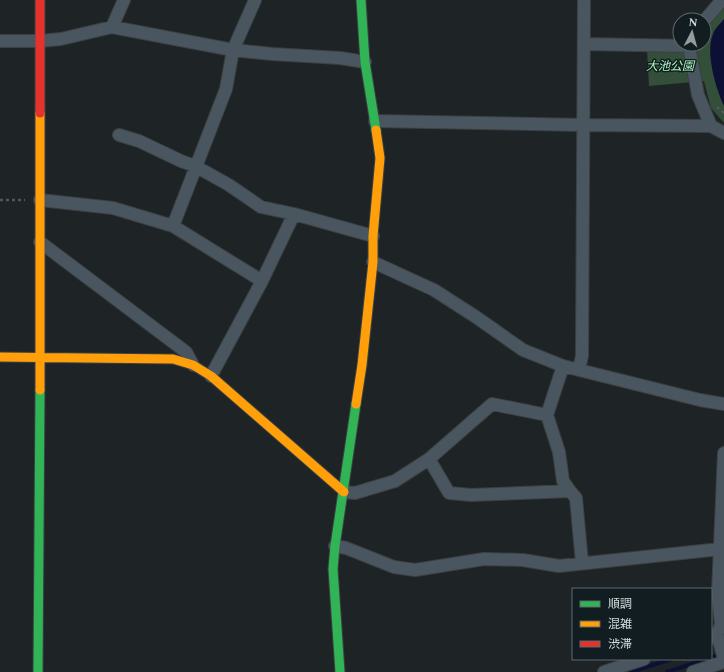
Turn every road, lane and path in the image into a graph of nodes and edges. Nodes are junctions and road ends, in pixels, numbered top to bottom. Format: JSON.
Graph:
{"nodes":[{"id":1,"x":40,"y":0,"type":"edge"},
{"id":2,"x":124,"y":0,"type":"edge"},
{"id":3,"x":255,"y":0,"type":"edge"},
{"id":4,"x":360,"y":0,"type":"edge"},
{"id":5,"x":584,"y":0,"type":"edge"},
{"id":6,"x":722,"y":0,"type":"edge"},
{"id":7,"x":711,"y":12,"type":"edge"},
{"id":8,"x":112,"y":27,"type":"junction"},
{"id":9,"x":0,"y":41,"type":"edge"},
{"id":10,"x":40,"y":41,"type":"junction"},
{"id":11,"x":584,"y":44,"type":"junction"},
{"id":12,"x":672,"y":45,"type":"edge"},
{"id":13,"x":233,"y":50,"type":"junction"},
{"id":14,"x":691,"y":52,"type":"edge"},
{"id":15,"x":365,"y":62,"type":"junction"},
{"id":16,"x":716,"y":103,"type":"dead end"},
{"id":17,"x":724,"y":113,"type":"edge"},
{"id":18,"x":375,"y":121,"type":"junction"},
{"id":19,"x":584,"y":125,"type":"junction"},
{"id":20,"x":711,"y":126,"type":"junction"},
{"id":21,"x":724,"y":132,"type":"edge"},
{"id":22,"x":119,"y":135,"type":"dead end"},
{"id":23,"x":195,"y":166,"type":"junction"},
{"id":24,"x":0,"y":200,"type":"edge"},
{"id":25,"x":40,"y":200,"type":"junction"},
{"id":26,"x":294,"y":214,"type":"junction"},
{"id":27,"x":173,"y":226,"type":"junction"},
{"id":28,"x":373,"y":236,"type":"junction"},
{"id":29,"x":40,"y":242,"type":"junction"},
{"id":30,"x":373,"y":262,"type":"junction"},
{"id":31,"x":262,"y":281,"type":"junction"},
{"id":32,"x":0,"y":358,"type":"edge"},
{"id":33,"x":40,"y":358,"type":"junction"},
{"id":34,"x":193,"y":365,"type":"junction"},
{"id":35,"x":563,"y":366,"type":"junction"},
{"id":36,"x":579,"y":369,"type":"junction"},
{"id":37,"x":211,"y":376,"type":"junction"},
{"id":38,"x":724,"y":404,"type":"edge"},
{"id":39,"x":547,"y":415,"type":"junction"},
{"id":40,"x":724,"y":453,"type":"edge"},
{"id":41,"x":429,"y":459,"type":"junction"},
{"id":42,"x":570,"y":491,"type":"junction"},
{"id":43,"x":344,"y":492,"type":"junction"},
{"id":44,"x":335,"y":546,"type":"junction"},
{"id":45,"x":720,"y":550,"type":"junction"},
{"id":46,"x":582,"y":563,"type":"junction"},
{"id":47,"x":714,"y":636,"type":"edge"},
{"id":48,"x":722,"y":654,"type":"edge"},
{"id":49,"x":641,"y":660,"type":"edge"},
{"id":50,"x":724,"y":662,"type":"edge"},
{"id":51,"x":38,"y":672,"type":"edge"},
{"id":52,"x":340,"y":672,"type":"edge"},
{"id":53,"x":604,"y":672,"type":"edge"},
{"id":54,"x":693,"y":672,"type":"edge"}],
"edges":[{"from":1,"to":10,"type":"street"},
{"from":2,"to":8,"type":"street"},
{"from":3,"to":13,"type":"street"},
{"from":4,"to":15,"type":"street"},
{"from":5,"to":11,"type":"street"},
{"from":6,"to":7,"type":"street"},
{"from":8,"to":10,"type":"street"},
{"from":8,"to":13,"type":"street"},
{"from":9,"to":10,"type":"street"},
{"from":10,"to":25,"type":"street"},
{"from":11,"to":12,"type":"street"},
{"from":11,"to":19,"type":"street"},
{"from":13,"to":15,"type":"street"},
{"from":13,"to":23,"type":"street"},
{"from":14,"to":20,"type":"street"},
{"from":15,"to":18,"type":"street"},
{"from":16,"to":17,"type":"path"},
{"from":18,"to":19,"type":"street"},
{"from":18,"to":28,"type":"street"},
{"from":19,"to":20,"type":"street"},
{"from":19,"to":36,"type":"street"},
{"from":20,"to":21,"type":"street"},
{"from":22,"to":23,"type":"street"},
{"from":23,"to":26,"type":"street"},
{"from":23,"to":27,"type":"street"},
{"from":24,"to":25,"type":"path"},
{"from":25,"to":27,"type":"street"},
{"from":25,"to":29,"type":"street"},
{"from":26,"to":28,"type":"street"},
{"from":26,"to":31,"type":"street"},
{"from":27,"to":31,"type":"street"},
{"from":28,"to":30,"type":"street"},
{"from":29,"to":33,"type":"street"},
{"from":29,"to":34,"type":"street"},
{"from":30,"to":35,"type":"street"},
{"from":30,"to":43,"type":"street"},
{"from":31,"to":37,"type":"street"},
{"from":32,"to":33,"type":"street"},
{"from":33,"to":34,"type":"street"},
{"from":33,"to":51,"type":"street"},
{"from":34,"to":37,"type":"street"},
{"from":35,"to":36,"type":"street"},
{"from":35,"to":39,"type":"street"},
{"from":36,"to":38,"type":"street"},
{"from":37,"to":43,"type":"street"},
{"from":39,"to":41,"type":"street"},
{"from":39,"to":42,"type":"street"},
{"from":40,"to":45,"type":"street"},
{"from":41,"to":42,"type":"street"},
{"from":41,"to":43,"type":"street"},
{"from":42,"to":46,"type":"street"},
{"from":43,"to":44,"type":"street"},
{"from":44,"to":46,"type":"street"},
{"from":44,"to":52,"type":"street"},
{"from":45,"to":46,"type":"street"},
{"from":45,"to":47,"type":"street"},
{"from":47,"to":48,"type":"street"},
{"from":49,"to":53,"type":"street"},
{"from":50,"to":54,"type":"street"}]}
